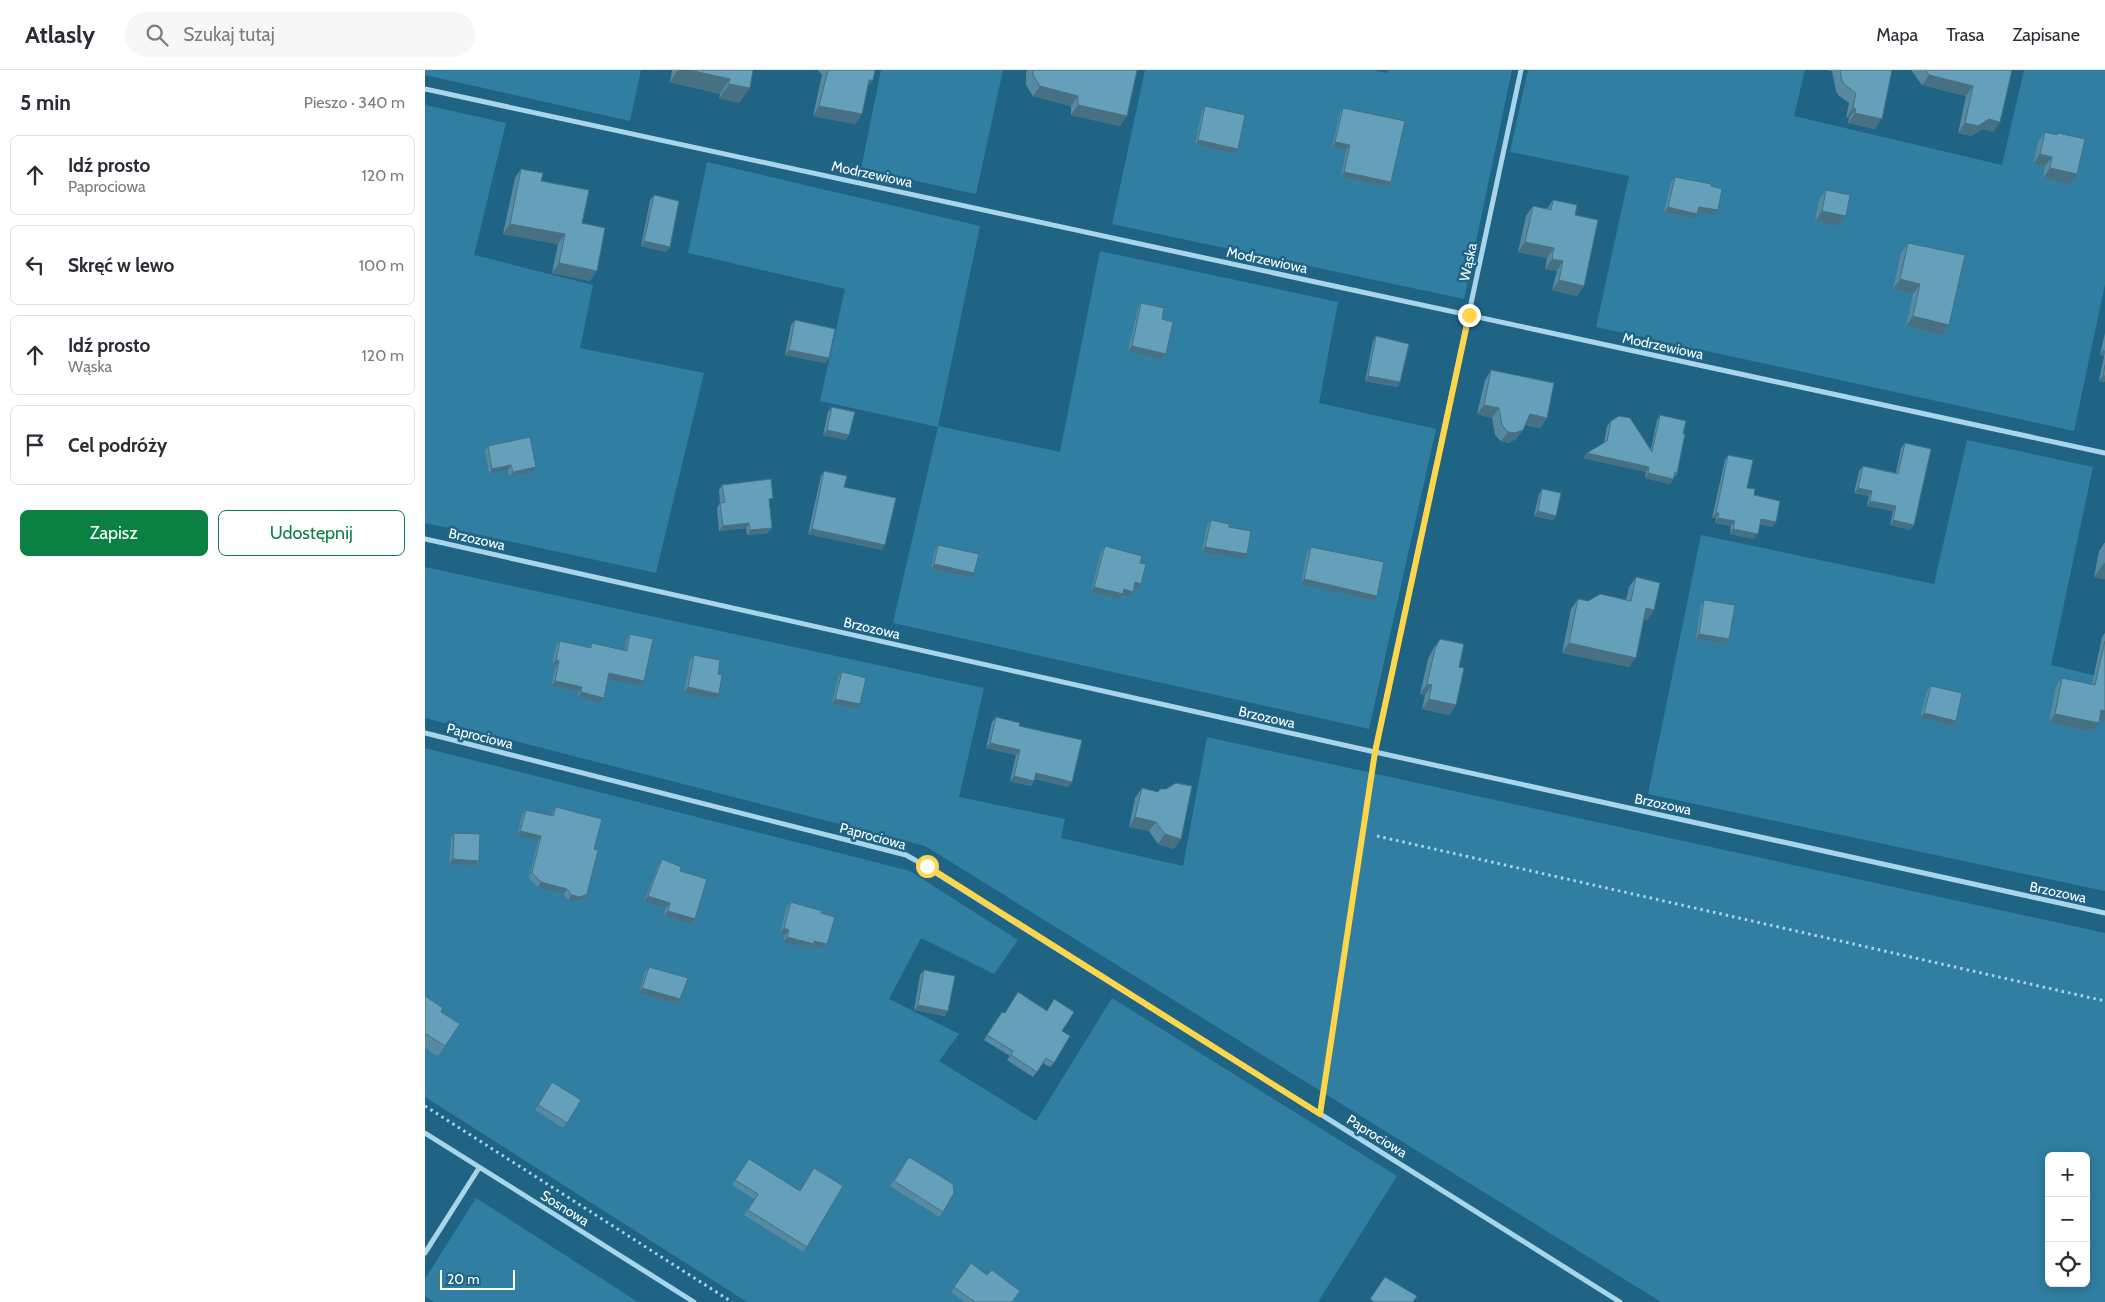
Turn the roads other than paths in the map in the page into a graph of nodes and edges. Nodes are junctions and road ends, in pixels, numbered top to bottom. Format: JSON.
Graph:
{"nodes":[{"id":1,"x":1521,"y":70,"type":"edge"},
{"id":2,"x":425,"y":89,"type":"edge"},
{"id":3,"x":1469,"y":315,"type":"junction"},
{"id":4,"x":2105,"y":454,"type":"edge"},
{"id":5,"x":425,"y":539,"type":"edge"},
{"id":6,"x":425,"y":733,"type":"edge"},
{"id":7,"x":1375,"y":752,"type":"junction"},
{"id":8,"x":2105,"y":913,"type":"edge"},
{"id":9,"x":1320,"y":1114,"type":"junction"},
{"id":10,"x":425,"y":1133,"type":"edge"},
{"id":11,"x":479,"y":1168,"type":"junction"},
{"id":12,"x":425,"y":1253,"type":"edge"},
{"id":13,"x":694,"y":1302,"type":"edge"},
{"id":14,"x":1620,"y":1302,"type":"edge"}],
"edges":[{"from":1,"to":3,"type":"street","name":"Wąska"},
{"from":2,"to":3,"type":"street","name":"Modrzewiowa"},
{"from":3,"to":4,"type":"street","name":"Modrzewiowa"},
{"from":3,"to":7,"type":"street","name":"Wąska"},
{"from":5,"to":7,"type":"street","name":"Brzozowa"},
{"from":6,"to":9,"type":"street","name":"Paprociowa"},
{"from":7,"to":8,"type":"street","name":"Brzozowa"},
{"from":7,"to":9,"type":"lane"},
{"from":9,"to":14,"type":"street","name":"Paprociowa"},
{"from":10,"to":11,"type":"street","name":"Sosnowa"},
{"from":11,"to":12,"type":"street"},
{"from":11,"to":13,"type":"street","name":"Sosnowa"}]}
